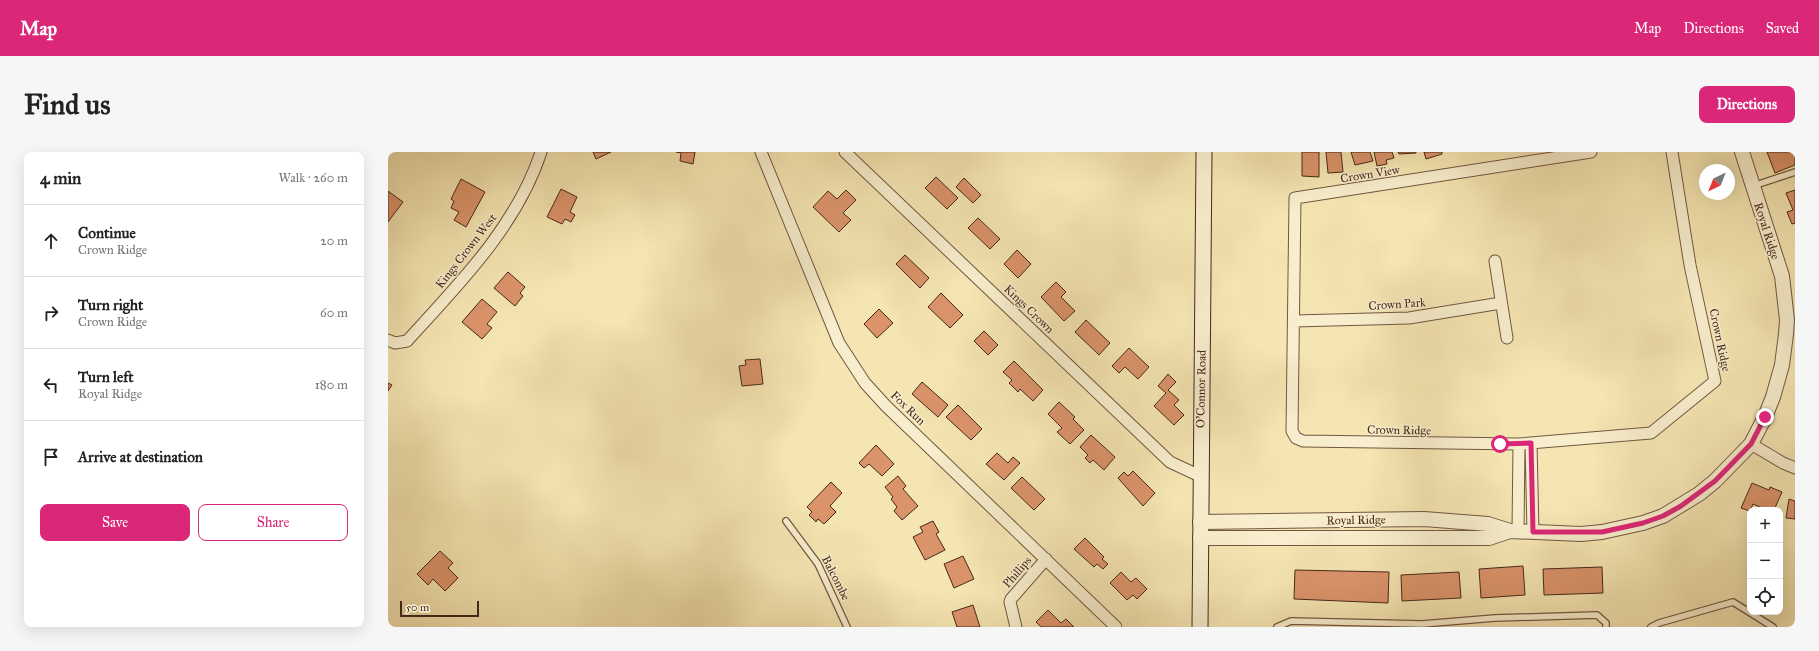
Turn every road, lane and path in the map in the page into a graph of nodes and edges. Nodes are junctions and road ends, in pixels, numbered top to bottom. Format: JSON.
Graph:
{"nodes":[{"id":1,"x":541,"y":152,"type":"edge"},
{"id":2,"x":761,"y":152,"type":"edge"},
{"id":3,"x":845,"y":152,"type":"edge"},
{"id":4,"x":1204,"y":152,"type":"edge"},
{"id":5,"x":1591,"y":152,"type":"edge"},
{"id":6,"x":1672,"y":152,"type":"edge"},
{"id":7,"x":1742,"y":152,"type":"edge"},
{"id":8,"x":1795,"y":172,"type":"edge"},
{"id":9,"x":1753,"y":186,"type":"junction"},
{"id":10,"x":1495,"y":261,"type":"dead end"},
{"id":11,"x":1501,"y":303,"type":"junction"},
{"id":12,"x":1294,"y":321,"type":"junction"},
{"id":13,"x":1790,"y":334,"type":"edge"},
{"id":14,"x":1507,"y":338,"type":"dead end"},
{"id":15,"x":388,"y":340,"type":"edge"},
{"id":16,"x":1531,"y":443,"type":"junction"},
{"id":17,"x":1519,"y":444,"type":"junction"},
{"id":18,"x":1751,"y":444,"type":"junction"},
{"id":19,"x":1795,"y":468,"type":"edge"},
{"id":20,"x":1200,"y":476,"type":"junction"},
{"id":21,"x":786,"y":521,"type":"dead end"},
{"id":22,"x":1200,"y":522,"type":"junction"},
{"id":23,"x":1514,"y":532,"type":"junction"},
{"id":24,"x":1533,"y":532,"type":"junction"},
{"id":25,"x":1200,"y":538,"type":"junction"},
{"id":26,"x":1046,"y":559,"type":"junction"},
{"id":27,"x":1422,"y":625,"type":"edge"},
{"id":28,"x":847,"y":627,"type":"edge"},
{"id":29,"x":1016,"y":627,"type":"edge"},
{"id":30,"x":1116,"y":627,"type":"edge"},
{"id":31,"x":1200,"y":627,"type":"edge"},
{"id":32,"x":1277,"y":627,"type":"edge"},
{"id":33,"x":1606,"y":627,"type":"edge"},
{"id":34,"x":1651,"y":627,"type":"edge"},
{"id":35,"x":1773,"y":627,"type":"edge"}],
"edges":[{"from":1,"to":15,"type":"street","name":"Kings Crown West"},
{"from":2,"to":26,"type":"street","name":"Fox Run"},
{"from":3,"to":20,"type":"street","name":"Kings Crown"},
{"from":4,"to":20,"type":"main road","name":"O'Connor Road"},
{"from":5,"to":12,"type":"street","name":"Crown View"},
{"from":6,"to":16,"type":"street","name":"Crown Ridge"},
{"from":7,"to":9,"type":"street","name":"Royal Ridge"},
{"from":8,"to":9,"type":"lane"},
{"from":9,"to":13,"type":"street","name":"Royal Ridge"},
{"from":10,"to":11,"type":"street"},
{"from":11,"to":12,"type":"street","name":"Crown Park"},
{"from":11,"to":14,"type":"street"},
{"from":12,"to":17,"type":"street","name":"Crown Ridge"},
{"from":13,"to":18,"type":"street","name":"Royal Ridge"},
{"from":16,"to":17,"type":"street","name":"Crown Ridge"},
{"from":16,"to":24,"type":"street"},
{"from":17,"to":23,"type":"street"},
{"from":18,"to":19,"type":"street"},
{"from":18,"to":24,"type":"street","name":"Royal Ridge"},
{"from":20,"to":22,"type":"main road","name":"O'Connor Road"},
{"from":21,"to":28,"type":"lane","name":"Balcombe"},
{"from":22,"to":23,"type":"street","name":"Royal Ridge"},
{"from":22,"to":25,"type":"main road","name":"O'Connor Road"},
{"from":23,"to":24,"type":"street","name":"Royal Ridge"},
{"from":23,"to":25,"type":"street","name":"Royal Ridge"},
{"from":25,"to":31,"type":"main road","name":"O'Connor Road"},
{"from":26,"to":29,"type":"street","name":"Phillips"},
{"from":26,"to":30,"type":"street","name":"Fox Run"},
{"from":27,"to":32,"type":"lane"},
{"from":27,"to":33,"type":"lane"},
{"from":34,"to":35,"type":"lane"}]}
